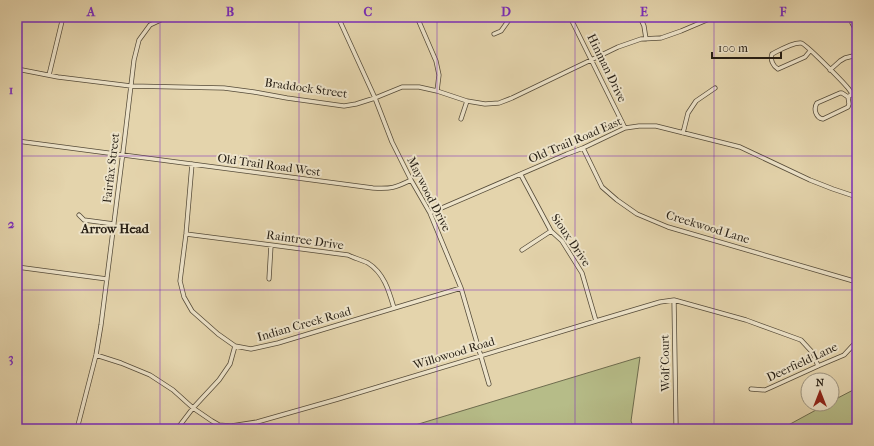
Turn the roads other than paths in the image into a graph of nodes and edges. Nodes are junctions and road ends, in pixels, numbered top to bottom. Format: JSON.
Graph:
{"nodes":[{"id":1,"x":63,"y":17,"type":"edge"},
{"id":2,"x":167,"y":17,"type":"edge"},
{"id":3,"x":338,"y":17,"type":"edge"},
{"id":4,"x":417,"y":17,"type":"edge"},
{"id":5,"x":511,"y":17,"type":"edge"},
{"id":6,"x":570,"y":17,"type":"edge"},
{"id":7,"x":640,"y":17,"type":"edge"},
{"id":8,"x":714,"y":17,"type":"edge"},
{"id":9,"x":857,"y":17,"type":"edge"},
{"id":10,"x":857,"y":32,"type":"edge"},
{"id":11,"x":494,"y":34,"type":"dead end"},
{"id":12,"x":646,"y":39,"type":"junction"},
{"id":13,"x":810,"y":51,"type":"junction"},
{"id":14,"x":857,"y":55,"type":"edge"},
{"id":15,"x":592,"y":60,"type":"junction"},
{"id":16,"x":17,"y":69,"type":"edge"},
{"id":17,"x":830,"y":70,"type":"junction"},
{"id":18,"x":49,"y":75,"type":"junction"},
{"id":19,"x":131,"y":86,"type":"junction"},
{"id":20,"x":715,"y":88,"type":"dead end"},
{"id":21,"x":437,"y":90,"type":"junction"},
{"id":22,"x":852,"y":94,"type":"junction"},
{"id":23,"x":848,"y":97,"type":"junction"},
{"id":24,"x":375,"y":98,"type":"junction"},
{"id":25,"x":857,"y":100,"type":"edge"},
{"id":26,"x":467,"y":101,"type":"junction"},
{"id":27,"x":461,"y":120,"type":"dead end"},
{"id":28,"x":626,"y":128,"type":"junction"},
{"id":29,"x":683,"y":133,"type":"junction"},
{"id":30,"x":17,"y":141,"type":"edge"},
{"id":31,"x":583,"y":148,"type":"junction"},
{"id":32,"x":123,"y":155,"type":"junction"},
{"id":33,"x":192,"y":164,"type":"junction"},
{"id":34,"x":520,"y":175,"type":"junction"},
{"id":35,"x":411,"y":180,"type":"junction"},
{"id":36,"x":857,"y":197,"type":"edge"},
{"id":37,"x":430,"y":213,"type":"junction"},
{"id":38,"x":79,"y":215,"type":"dead end"},
{"id":39,"x":114,"y":224,"type":"junction"},
{"id":40,"x":551,"y":231,"type":"junction"},
{"id":41,"x":186,"y":234,"type":"junction"},
{"id":42,"x":271,"y":245,"type":"junction"},
{"id":43,"x":522,"y":250,"type":"dead end"},
{"id":44,"x":17,"y":267,"type":"edge"},
{"id":45,"x":107,"y":279,"type":"junction"},
{"id":46,"x":269,"y":279,"type":"dead end"},
{"id":47,"x":857,"y":282,"type":"edge"},
{"id":48,"x":461,"y":288,"type":"junction"},
{"id":49,"x":674,"y":300,"type":"junction"},
{"id":50,"x":394,"y":308,"type":"junction"},
{"id":51,"x":596,"y":321,"type":"junction"},
{"id":52,"x":857,"y":341,"type":"edge"},
{"id":53,"x":235,"y":346,"type":"junction"},
{"id":54,"x":96,"y":355,"type":"junction"},
{"id":55,"x":481,"y":355,"type":"junction"},
{"id":56,"x":818,"y":366,"type":"junction"},
{"id":57,"x":489,"y":384,"type":"dead end"},
{"id":58,"x":751,"y":389,"type":"dead end"},
{"id":59,"x":193,"y":408,"type":"junction"},
{"id":60,"x":676,"y":425,"type":"dead end"},
{"id":61,"x":77,"y":429,"type":"edge"},
{"id":62,"x":177,"y":429,"type":"edge"}],
"edges":[{"from":1,"to":18,"type":"street"},
{"from":2,"to":19,"type":"street","name":"Fairfax Street"},
{"from":3,"to":24,"type":"street","name":"Maywood Drive"},
{"from":4,"to":21,"type":"street"},
{"from":5,"to":11,"type":"street"},
{"from":6,"to":15,"type":"street","name":"Hinman Drive"},
{"from":7,"to":12,"type":"street"},
{"from":8,"to":12,"type":"street","name":"Braddock Street"},
{"from":9,"to":10,"type":"street"},
{"from":12,"to":15,"type":"street","name":"Braddock Street"},
{"from":13,"to":13,"type":"street"},
{"from":13,"to":17,"type":"street"},
{"from":14,"to":17,"type":"street"},
{"from":15,"to":26,"type":"street","name":"Braddock Street"},
{"from":15,"to":28,"type":"street","name":"Hinman Drive"},
{"from":16,"to":18,"type":"street","name":"Braddock Street"},
{"from":17,"to":22,"type":"street"},
{"from":18,"to":19,"type":"street","name":"Braddock Street"},
{"from":19,"to":24,"type":"street","name":"Braddock Street"},
{"from":19,"to":32,"type":"street","name":"Fairfax Street"},
{"from":20,"to":29,"type":"street"},
{"from":21,"to":24,"type":"street","name":"Braddock Street"},
{"from":21,"to":26,"type":"street","name":"Braddock Street"},
{"from":22,"to":23,"type":"street"},
{"from":22,"to":25,"type":"street"},
{"from":23,"to":23,"type":"street"},
{"from":24,"to":35,"type":"street","name":"Maywood Drive"},
{"from":26,"to":27,"type":"street"},
{"from":28,"to":29,"type":"street","name":"Old Trail Road East"},
{"from":28,"to":31,"type":"street","name":"Old Trail Road East"},
{"from":29,"to":36,"type":"street","name":"Old Trail Road East"},
{"from":30,"to":32,"type":"street","name":"Old Trail Road West"},
{"from":31,"to":34,"type":"street","name":"Old Trail Road East"},
{"from":31,"to":47,"type":"street","name":"Creekwood Lane"},
{"from":32,"to":33,"type":"street","name":"Old Trail Road West"},
{"from":32,"to":39,"type":"street","name":"Fairfax Street"},
{"from":33,"to":35,"type":"street","name":"Old Trail Road West"},
{"from":33,"to":41,"type":"street","name":"Indian Creek Road"},
{"from":34,"to":37,"type":"street","name":"Old Trail Road East"},
{"from":34,"to":40,"type":"street","name":"Sioux Drive"},
{"from":35,"to":37,"type":"street","name":"Maywood Drive"},
{"from":37,"to":48,"type":"street","name":"Maywood Drive"},
{"from":38,"to":39,"type":"street"},
{"from":39,"to":45,"type":"street","name":"Fairfax Street"},
{"from":40,"to":43,"type":"street"},
{"from":40,"to":51,"type":"street","name":"Sioux Drive"},
{"from":41,"to":42,"type":"street","name":"Raintree Drive"},
{"from":41,"to":53,"type":"street","name":"Indian Creek Road"},
{"from":42,"to":46,"type":"street"},
{"from":42,"to":50,"type":"street","name":"Raintree Drive"},
{"from":44,"to":45,"type":"street"},
{"from":45,"to":54,"type":"street","name":"Fairfax Street"},
{"from":48,"to":50,"type":"street","name":"Indian Creek Road"},
{"from":48,"to":55,"type":"street","name":"Maywood Drive"},
{"from":49,"to":51,"type":"street","name":"Willowood Road"},
{"from":49,"to":56,"type":"street","name":"Willowood Road"},
{"from":49,"to":60,"type":"street","name":"Wolf Court"},
{"from":50,"to":53,"type":"street","name":"Indian Creek Road"},
{"from":51,"to":55,"type":"street","name":"Willowood Road"},
{"from":52,"to":56,"type":"street","name":"Deerfield Lane"},
{"from":53,"to":59,"type":"street"},
{"from":54,"to":59,"type":"street","name":"Willowood Road"},
{"from":54,"to":61,"type":"street","name":"Fairfax Street"},
{"from":55,"to":57,"type":"street","name":"Maywood Drive"},
{"from":55,"to":59,"type":"street","name":"Willowood Road"},
{"from":56,"to":58,"type":"street","name":"Deerfield Lane"},
{"from":59,"to":62,"type":"street"}]}
